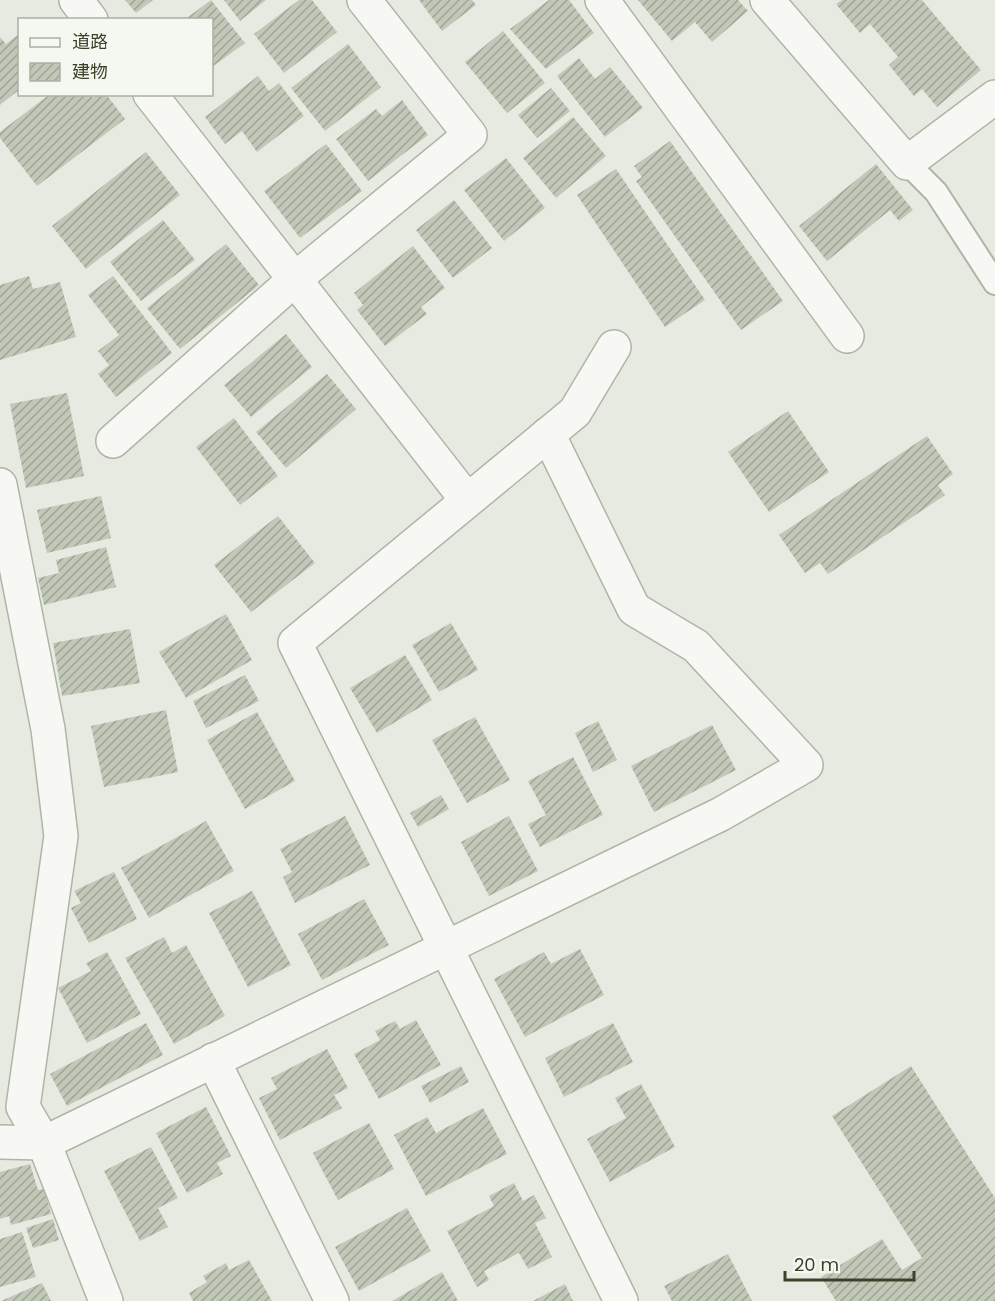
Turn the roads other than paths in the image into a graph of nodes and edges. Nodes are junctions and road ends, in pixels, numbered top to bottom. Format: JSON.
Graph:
{"nodes":[{"id":1,"x":76,"y":0,"type":"edge"},
{"id":2,"x":364,"y":0,"type":"edge"},
{"id":3,"x":602,"y":0,"type":"edge"},
{"id":4,"x":767,"y":0,"type":"edge"},
{"id":5,"x":90,"y":18,"type":"edge"},
{"id":6,"x":152,"y":96,"type":"edge"},
{"id":7,"x":995,"y":97,"type":"edge"},
{"id":8,"x":907,"y":163,"type":"junction"},
{"id":9,"x":295,"y":279,"type":"junction"},
{"id":10,"x":995,"y":283,"type":"edge"},
{"id":11,"x":847,"y":336,"type":"dead end"},
{"id":12,"x":614,"y":347,"type":"dead end"},
{"id":13,"x":548,"y":434,"type":"junction"},
{"id":14,"x":113,"y":441,"type":"dead end"},
{"id":15,"x":0,"y":484,"type":"edge"},
{"id":16,"x":467,"y":500,"type":"junction"},
{"id":17,"x":447,"y":946,"type":"junction"},
{"id":18,"x":213,"y":1059,"type":"junction"},
{"id":19,"x":0,"y":1142,"type":"edge"},
{"id":20,"x":44,"y":1143,"type":"junction"},
{"id":21,"x":106,"y":1301,"type":"edge"},
{"id":22,"x":332,"y":1301,"type":"edge"},
{"id":23,"x":621,"y":1301,"type":"edge"}],
"edges":[{"from":1,"to":5,"type":"street"},
{"from":2,"to":9,"type":"street"},
{"from":3,"to":11,"type":"street"},
{"from":4,"to":8,"type":"street"},
{"from":6,"to":9,"type":"street"},
{"from":7,"to":8,"type":"street"},
{"from":8,"to":10,"type":"lane"},
{"from":9,"to":14,"type":"street"},
{"from":9,"to":16,"type":"street"},
{"from":12,"to":13,"type":"street"},
{"from":13,"to":16,"type":"street"},
{"from":13,"to":17,"type":"street"},
{"from":15,"to":20,"type":"street"},
{"from":16,"to":17,"type":"street"},
{"from":17,"to":18,"type":"street"},
{"from":17,"to":23,"type":"street"},
{"from":18,"to":20,"type":"street"},
{"from":18,"to":22,"type":"street"},
{"from":19,"to":20,"type":"street"},
{"from":20,"to":21,"type":"street"}]}
